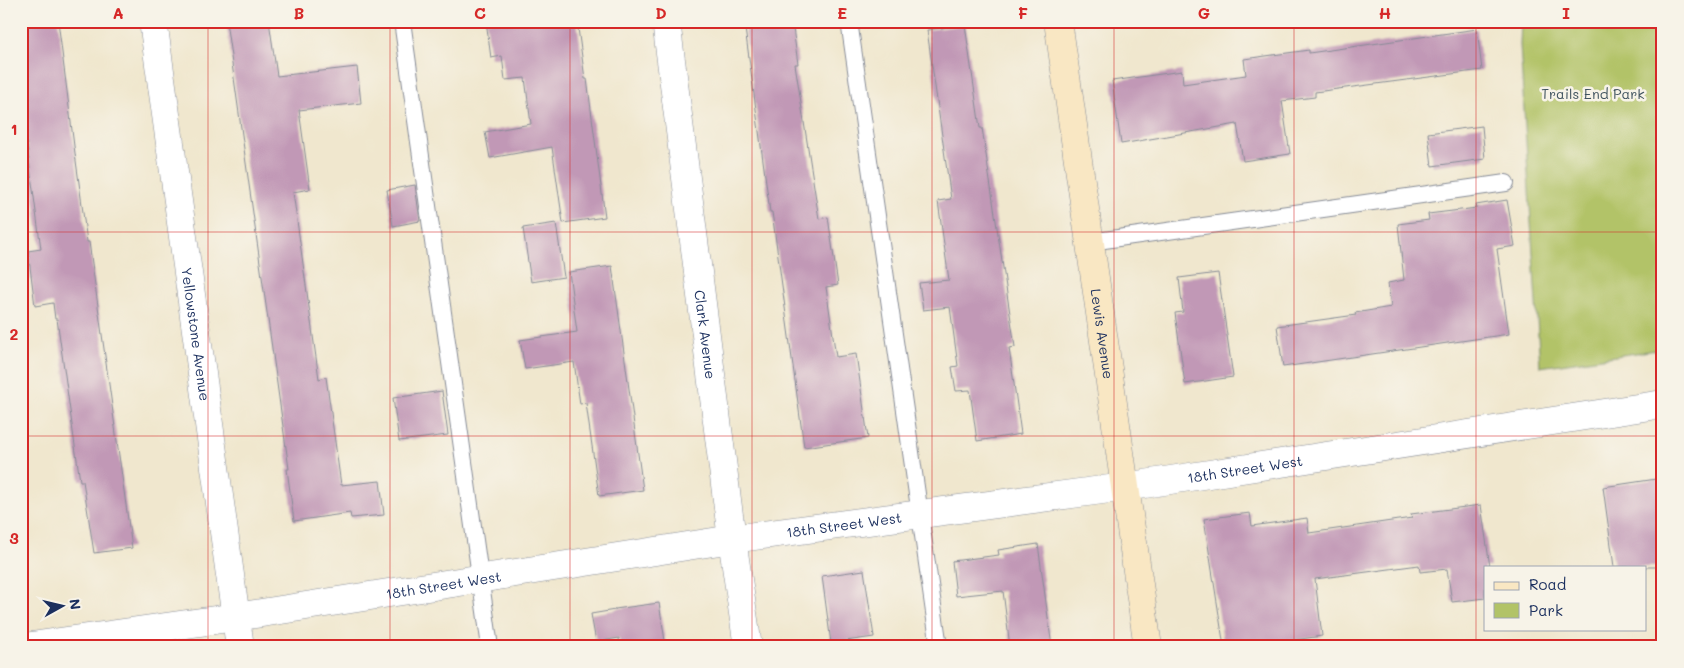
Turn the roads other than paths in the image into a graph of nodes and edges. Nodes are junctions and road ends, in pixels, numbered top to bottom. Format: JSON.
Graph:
{"nodes":[{"id":1,"x":153,"y":21,"type":"edge"},
{"id":2,"x":402,"y":21,"type":"edge"},
{"id":3,"x":666,"y":21,"type":"edge"},
{"id":4,"x":849,"y":21,"type":"edge"},
{"id":5,"x":1061,"y":22,"type":"edge"},
{"id":6,"x":1506,"y":183,"type":"dead end"},
{"id":7,"x":1090,"y":242,"type":"junction"},
{"id":8,"x":1663,"y":404,"type":"edge"},
{"id":9,"x":1125,"y":487,"type":"junction"},
{"id":10,"x":920,"y":514,"type":"junction"},
{"id":11,"x":732,"y":539,"type":"junction"},
{"id":12,"x":480,"y":578,"type":"junction"},
{"id":13,"x":236,"y":617,"type":"junction"},
{"id":14,"x":24,"y":647,"type":"edge"},
{"id":15,"x":240,"y":647,"type":"edge"},
{"id":16,"x":490,"y":647,"type":"edge"},
{"id":17,"x":748,"y":647,"type":"edge"},
{"id":18,"x":939,"y":647,"type":"edge"},
{"id":19,"x":1148,"y":647,"type":"edge"}],
"edges":[{"from":1,"to":13,"type":"street","name":"Yellowstone Avenue"},
{"from":2,"to":12,"type":"lane"},
{"from":3,"to":11,"type":"street","name":"Clark Avenue"},
{"from":4,"to":10,"type":"lane"},
{"from":5,"to":7,"type":"street","name":"Lewis Avenue"},
{"from":6,"to":7,"type":"lane"},
{"from":7,"to":9,"type":"street","name":"Lewis Avenue"},
{"from":8,"to":9,"type":"street","name":"18th Street West"},
{"from":9,"to":10,"type":"street","name":"18th Street West"},
{"from":9,"to":19,"type":"street","name":"Lewis Avenue"},
{"from":10,"to":11,"type":"street","name":"18th Street West"},
{"from":10,"to":18,"type":"lane"},
{"from":11,"to":12,"type":"street","name":"18th Street West"},
{"from":11,"to":17,"type":"street","name":"Clark Avenue"},
{"from":12,"to":13,"type":"street","name":"18th Street West"},
{"from":12,"to":16,"type":"lane"},
{"from":13,"to":14,"type":"street","name":"18th Street West"},
{"from":13,"to":15,"type":"street","name":"Yellowstone Avenue"}]}
